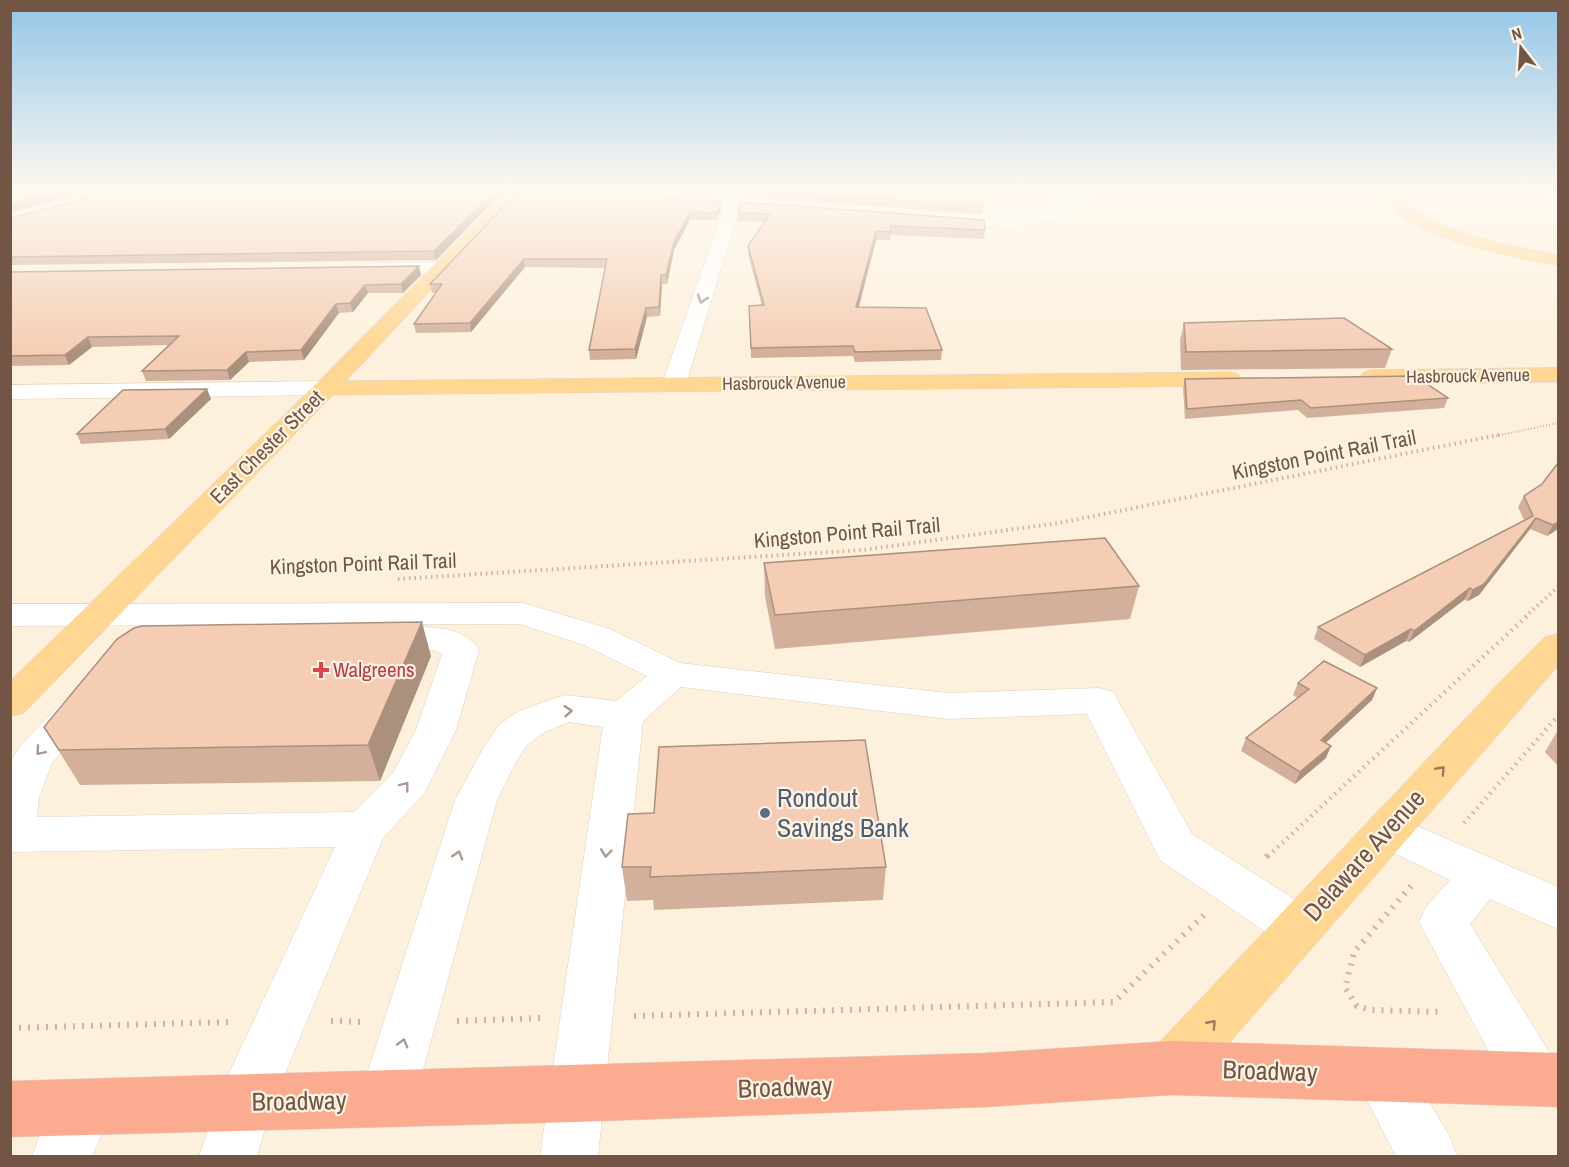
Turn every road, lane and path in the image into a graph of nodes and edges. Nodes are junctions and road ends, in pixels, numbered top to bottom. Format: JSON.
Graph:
{"nodes":[{"id":1,"x":464,"y":244,"type":"edge"},
{"id":2,"x":720,"y":244,"type":"edge"},
{"id":3,"x":1489,"y":244,"type":"edge"},
{"id":4,"x":1525,"y":244,"type":"edge"},
{"id":5,"x":1558,"y":252,"type":"edge"},
{"id":6,"x":1558,"y":260,"type":"edge"},
{"id":7,"x":441,"y":268,"type":"junction"},
{"id":8,"x":354,"y":269,"type":"edge"},
{"id":9,"x":1558,"y":375,"type":"edge"},
{"id":10,"x":1354,"y":377,"type":"edge"},
{"id":11,"x":1247,"y":378,"type":"edge"},
{"id":12,"x":674,"y":384,"type":"junction"},
{"id":13,"x":326,"y":388,"type":"junction"},
{"id":14,"x":10,"y":392,"type":"edge"},
{"id":15,"x":1558,"y":423,"type":"edge"},
{"id":16,"x":386,"y":579,"type":"dead end"},
{"id":17,"x":1558,"y":586,"type":"edge"},
{"id":18,"x":102,"y":614,"type":"junction"},
{"id":19,"x":10,"y":615,"type":"edge"},
{"id":20,"x":1558,"y":645,"type":"edge"},
{"id":21,"x":146,"y":649,"type":"edge"},
{"id":22,"x":673,"y":674,"type":"junction"},
{"id":23,"x":105,"y":680,"type":"edge"},
{"id":24,"x":10,"y":704,"type":"edge"},
{"id":25,"x":624,"y":716,"type":"junction"},
{"id":26,"x":365,"y":829,"type":"junction"},
{"id":27,"x":1387,"y":830,"type":"junction"},
{"id":28,"x":12,"y":834,"type":"edge"},
{"id":29,"x":1483,"y":874,"type":"junction"},
{"id":30,"x":1235,"y":886,"type":"junction"},
{"id":31,"x":1558,"y":909,"type":"edge"},
{"id":32,"x":1299,"y":928,"type":"junction"},
{"id":33,"x":585,"y":1017,"type":"junction"},
{"id":34,"x":282,"y":1021,"type":"junction"},
{"id":35,"x":409,"y":1022,"type":"junction"},
{"id":36,"x":10,"y":1028,"type":"edge"},
{"id":37,"x":1172,"y":1068,"type":"junction"},
{"id":38,"x":1382,"y":1075,"type":"junction"},
{"id":39,"x":1546,"y":1079,"type":"edge"},
{"id":40,"x":575,"y":1094,"type":"junction"},
{"id":41,"x":387,"y":1099,"type":"junction"},
{"id":42,"x":245,"y":1102,"type":"junction"},
{"id":43,"x":87,"y":1107,"type":"junction"},
{"id":44,"x":10,"y":1109,"type":"edge"},
{"id":45,"x":61,"y":1156,"type":"edge"},
{"id":46,"x":228,"y":1156,"type":"edge"},
{"id":47,"x":569,"y":1156,"type":"edge"},
{"id":48,"x":1428,"y":1156,"type":"edge"}],
"edges":[{"from":1,"to":7,"type":"main road","name":"East Chester Street"},
{"from":2,"to":12,"type":"street","one_way":true},
{"from":3,"to":6,"type":"main road"},
{"from":4,"to":5,"type":"main road"},
{"from":7,"to":8,"type":"street"},
{"from":7,"to":13,"type":"main road","name":"East Chester Street"},
{"from":9,"to":10,"type":"main road","name":"Hasbrouck Avenue"},
{"from":11,"to":12,"type":"main road","name":"Hasbrouck Avenue"},
{"from":12,"to":13,"type":"main road","name":"Hasbrouck Avenue"},
{"from":13,"to":14,"type":"street","name":"Hasbrouck Avenue"},
{"from":13,"to":18,"type":"main road","name":"East Chester Street"},
{"from":15,"to":16,"type":"path","name":"Kingston Point Rail Trail"},
{"from":17,"to":30,"type":"path"},
{"from":18,"to":19,"type":"street"},
{"from":18,"to":22,"type":"street"},
{"from":18,"to":24,"type":"main road","name":"East Chester Street"},
{"from":27,"to":20,"type":"main road","name":"Delaware Avenue","one_way":true},
{"from":26,"to":21,"type":"street","one_way":true},
{"from":22,"to":25,"type":"street"},
{"from":22,"to":30,"type":"street"},
{"from":23,"to":28,"type":"street","one_way":true},
{"from":25,"to":33,"type":"street","one_way":true},
{"from":35,"to":25,"type":"street","one_way":true},
{"from":26,"to":28,"type":"street"},
{"from":26,"to":34,"type":"street"},
{"from":27,"to":29,"type":"street"},
{"from":27,"to":32,"type":"main road","name":"Delaware Avenue"},
{"from":29,"to":31,"type":"street"},
{"from":29,"to":39,"type":"street"},
{"from":30,"to":32,"type":"street"},
{"from":30,"to":33,"type":"path"},
{"from":37,"to":32,"type":"main road","name":"Delaware Avenue","one_way":true},
{"from":33,"to":35,"type":"path"},
{"from":33,"to":40,"type":"street"},
{"from":34,"to":35,"type":"path"},
{"from":34,"to":36,"type":"path"},
{"from":34,"to":42,"type":"street"},
{"from":41,"to":35,"type":"street","one_way":true},
{"from":37,"to":38,"type":"highway","name":"Broadway"},
{"from":37,"to":40,"type":"highway","name":"Broadway"},
{"from":38,"to":39,"type":"highway","name":"Broadway"},
{"from":38,"to":48,"type":"street"},
{"from":40,"to":41,"type":"highway","name":"Broadway"},
{"from":40,"to":47,"type":"street"},
{"from":41,"to":42,"type":"highway","name":"Broadway"},
{"from":42,"to":43,"type":"highway","name":"Broadway"},
{"from":42,"to":46,"type":"street"},
{"from":43,"to":44,"type":"highway","name":"Broadway"},
{"from":43,"to":45,"type":"street"}]}
